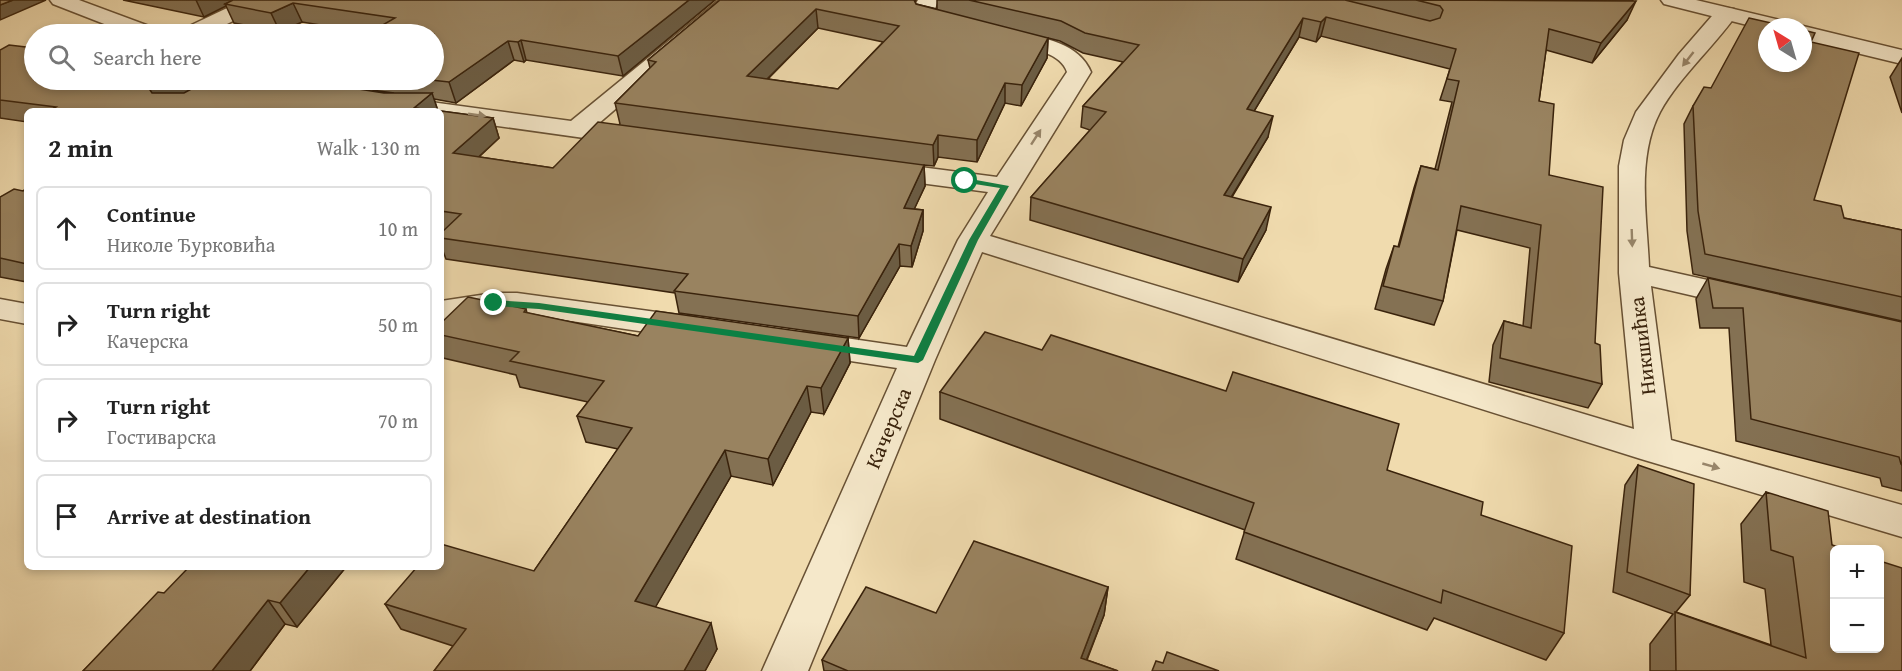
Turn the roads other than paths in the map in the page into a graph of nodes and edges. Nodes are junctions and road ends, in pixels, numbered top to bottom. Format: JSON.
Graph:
{"nodes":[{"id":1,"x":60,"y":0,"type":"edge"},
{"id":2,"x":260,"y":0,"type":"edge"},
{"id":3,"x":732,"y":0,"type":"edge"},
{"id":4,"x":928,"y":0,"type":"edge"},
{"id":5,"x":1671,"y":0,"type":"edge"},
{"id":6,"x":1726,"y":14,"type":"junction"},
{"id":7,"x":1758,"y":22,"type":"edge"},
{"id":8,"x":123,"y":24,"type":"edge"},
{"id":9,"x":211,"y":24,"type":"edge"},
{"id":10,"x":1812,"y":35,"type":"edge"},
{"id":11,"x":1902,"y":57,"type":"edge"},
{"id":12,"x":310,"y":90,"type":"edge"},
{"id":13,"x":426,"y":108,"type":"edge"},
{"id":14,"x":444,"y":111,"type":"edge"},
{"id":15,"x":577,"y":129,"type":"junction"},
{"id":16,"x":657,"y":140,"type":"edge"},
{"id":17,"x":858,"y":166,"type":"edge"},
{"id":18,"x":1005,"y":186,"type":"junction"},
{"id":19,"x":973,"y":240,"type":"junction"},
{"id":20,"x":1634,"y":273,"type":"junction"},
{"id":21,"x":1774,"y":304,"type":"edge"},
{"id":22,"x":0,"y":309,"type":"edge"},
{"id":23,"x":444,"y":311,"type":"edge"},
{"id":24,"x":24,"y":313,"type":"edge"},
{"id":25,"x":728,"y":333,"type":"edge"},
{"id":26,"x":776,"y":339,"type":"edge"},
{"id":27,"x":918,"y":360,"type":"junction"},
{"id":28,"x":1654,"y":449,"type":"junction"},
{"id":29,"x":1902,"y":521,"type":"edge"},
{"id":30,"x":785,"y":671,"type":"edge"}],
"edges":[{"from":1,"to":8,"type":"street"},
{"from":2,"to":9,"type":"street"},
{"from":3,"to":15,"type":"street"},
{"from":18,"to":4,"type":"street","name":"Качерска","one_way":true},
{"from":5,"to":6,"type":"street"},
{"from":6,"to":7,"type":"street"},
{"from":6,"to":20,"type":"street","name":"Никшићка","one_way":true},
{"from":10,"to":11,"type":"street"},
{"from":12,"to":13,"type":"street","one_way":true},
{"from":14,"to":15,"type":"street","one_way":true},
{"from":15,"to":16,"type":"street"},
{"from":17,"to":18,"type":"street"},
{"from":18,"to":19,"type":"street","name":"Качерска"},
{"from":19,"to":27,"type":"street","name":"Качерска"},
{"from":19,"to":28,"type":"street"},
{"from":20,"to":21,"type":"street"},
{"from":20,"to":28,"type":"street","name":"Никшићка"},
{"from":22,"to":24,"type":"street"},
{"from":23,"to":25,"type":"street"},
{"from":26,"to":27,"type":"street"},
{"from":27,"to":30,"type":"street","name":"Качерска"},
{"from":28,"to":29,"type":"street","one_way":true}]}
